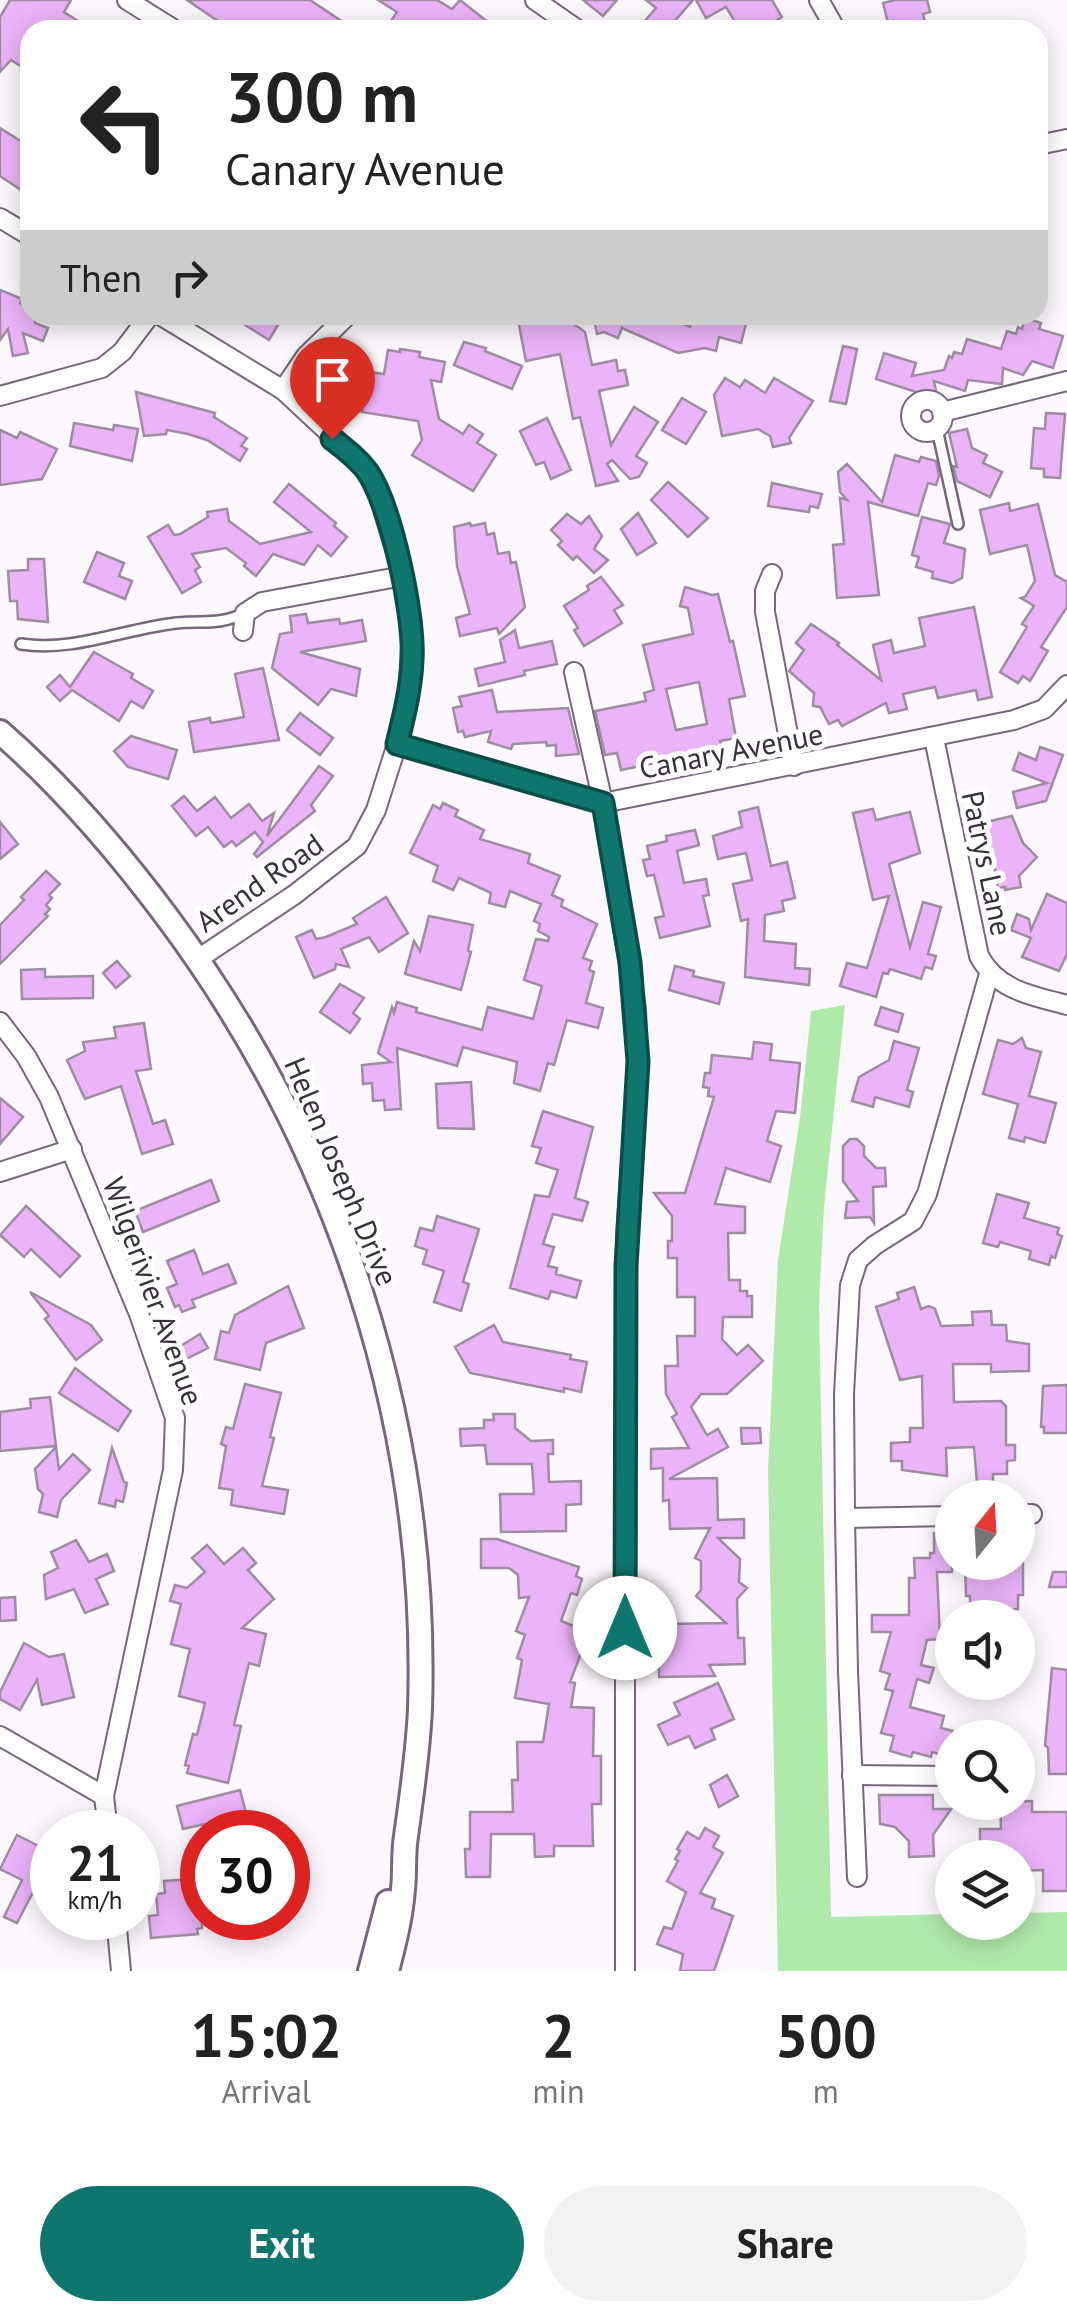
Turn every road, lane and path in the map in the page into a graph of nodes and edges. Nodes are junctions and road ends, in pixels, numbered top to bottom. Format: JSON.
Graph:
{"nodes":[{"id":1,"x":128,"y":0,"type":"edge"},
{"id":2,"x":535,"y":0,"type":"edge"},
{"id":3,"x":159,"y":20,"type":"edge"},
{"id":4,"x":564,"y":20,"type":"edge"},
{"id":5,"x":142,"y":325,"type":"edge"},
{"id":6,"x":176,"y":325,"type":"edge"},
{"id":7,"x":338,"y":325,"type":"edge"},
{"id":8,"x":1067,"y":381,"type":"edge"},
{"id":9,"x":282,"y":390,"type":"junction"},
{"id":10,"x":0,"y":396,"type":"edge"},
{"id":11,"x":940,"y":420,"type":"joint"},
{"id":12,"x":958,"y":524,"type":"dead end"},
{"id":13,"x":772,"y":574,"type":"dead end"},
{"id":14,"x":402,"y":576,"type":"junction"},
{"id":15,"x":244,"y":622,"type":"joint"},
{"id":16,"x":22,"y":644,"type":"dead end"},
{"id":17,"x":574,"y":672,"type":"dead end"},
{"id":18,"x":1067,"y":685,"type":"edge"},
{"id":19,"x":0,"y":732,"type":"edge"},
{"id":20,"x":934,"y":738,"type":"junction"},
{"id":21,"x":397,"y":744,"type":"junction"},
{"id":22,"x":794,"y":766,"type":"junction"},
{"id":23,"x":603,"y":803,"type":"junction"},
{"id":24,"x":198,"y":958,"type":"junction"},
{"id":25,"x":989,"y":974,"type":"junction"},
{"id":26,"x":1067,"y":1005,"type":"edge"},
{"id":27,"x":0,"y":1022,"type":"edge"},
{"id":28,"x":72,"y":1149,"type":"junction"},
{"id":29,"x":0,"y":1172,"type":"edge"},
{"id":30,"x":935,"y":1516,"type":"edge"},
{"id":31,"x":846,"y":1518,"type":"junction"},
{"id":32,"x":0,"y":1736,"type":"edge"},
{"id":33,"x":852,"y":1775,"type":"junction"},
{"id":34,"x":935,"y":1776,"type":"edge"},
{"id":35,"x":104,"y":1796,"type":"junction"},
{"id":36,"x":106,"y":1810,"type":"edge"},
{"id":37,"x":405,"y":1841,"type":"junction"},
{"id":38,"x":857,"y":1876,"type":"dead end"},
{"id":39,"x":118,"y":1940,"type":"edge"},
{"id":40,"x":121,"y":1971,"type":"edge"},
{"id":41,"x":370,"y":1971,"type":"edge"},
{"id":42,"x":388,"y":1971,"type":"edge"},
{"id":43,"x":626,"y":1971,"type":"edge"}],
"edges":[{"from":1,"to":3,"type":"street"},
{"from":2,"to":4,"type":"street"},
{"from":5,"to":10,"type":"street"},
{"from":6,"to":9,"type":"street","name":"Arend Road"},
{"from":7,"to":9,"type":"street"},
{"from":8,"to":11,"type":"street"},
{"from":9,"to":14,"type":"street","name":"Arend Road"},
{"from":11,"to":12,"type":"lane"},
{"from":13,"to":22,"type":"street"},
{"from":14,"to":15,"type":"street"},
{"from":14,"to":21,"type":"street","name":"Arend Road"},
{"from":15,"to":16,"type":"lane"},
{"from":17,"to":23,"type":"street"},
{"from":18,"to":20,"type":"street","name":"Canary Avenue"},
{"from":19,"to":24,"type":"street","name":"Helen Joseph Drive"},
{"from":20,"to":22,"type":"street","name":"Canary Avenue"},
{"from":20,"to":25,"type":"street","name":"Patrys Lane"},
{"from":21,"to":23,"type":"street","name":"Canary Avenue"},
{"from":21,"to":24,"type":"street","name":"Arend Road"},
{"from":22,"to":23,"type":"street","name":"Canary Avenue"},
{"from":23,"to":43,"type":"street"},
{"from":24,"to":37,"type":"street","name":"Helen Joseph Drive"},
{"from":25,"to":26,"type":"street","name":"Patrys Lane"},
{"from":25,"to":31,"type":"street"},
{"from":27,"to":28,"type":"street","name":"Wilgerivier Avenue"},
{"from":28,"to":29,"type":"street"},
{"from":28,"to":35,"type":"street","name":"Wilgerivier Avenue"},
{"from":30,"to":31,"type":"street"},
{"from":31,"to":33,"type":"street"},
{"from":32,"to":35,"type":"street"},
{"from":33,"to":34,"type":"street"},
{"from":33,"to":38,"type":"street"},
{"from":35,"to":36,"type":"street","name":"Wilgerivier Avenue"},
{"from":37,"to":41,"type":"street","name":"Helen Joseph Drive"},
{"from":37,"to":42,"type":"street","name":"Helen Joseph Drive"},
{"from":39,"to":40,"type":"street"}]}
